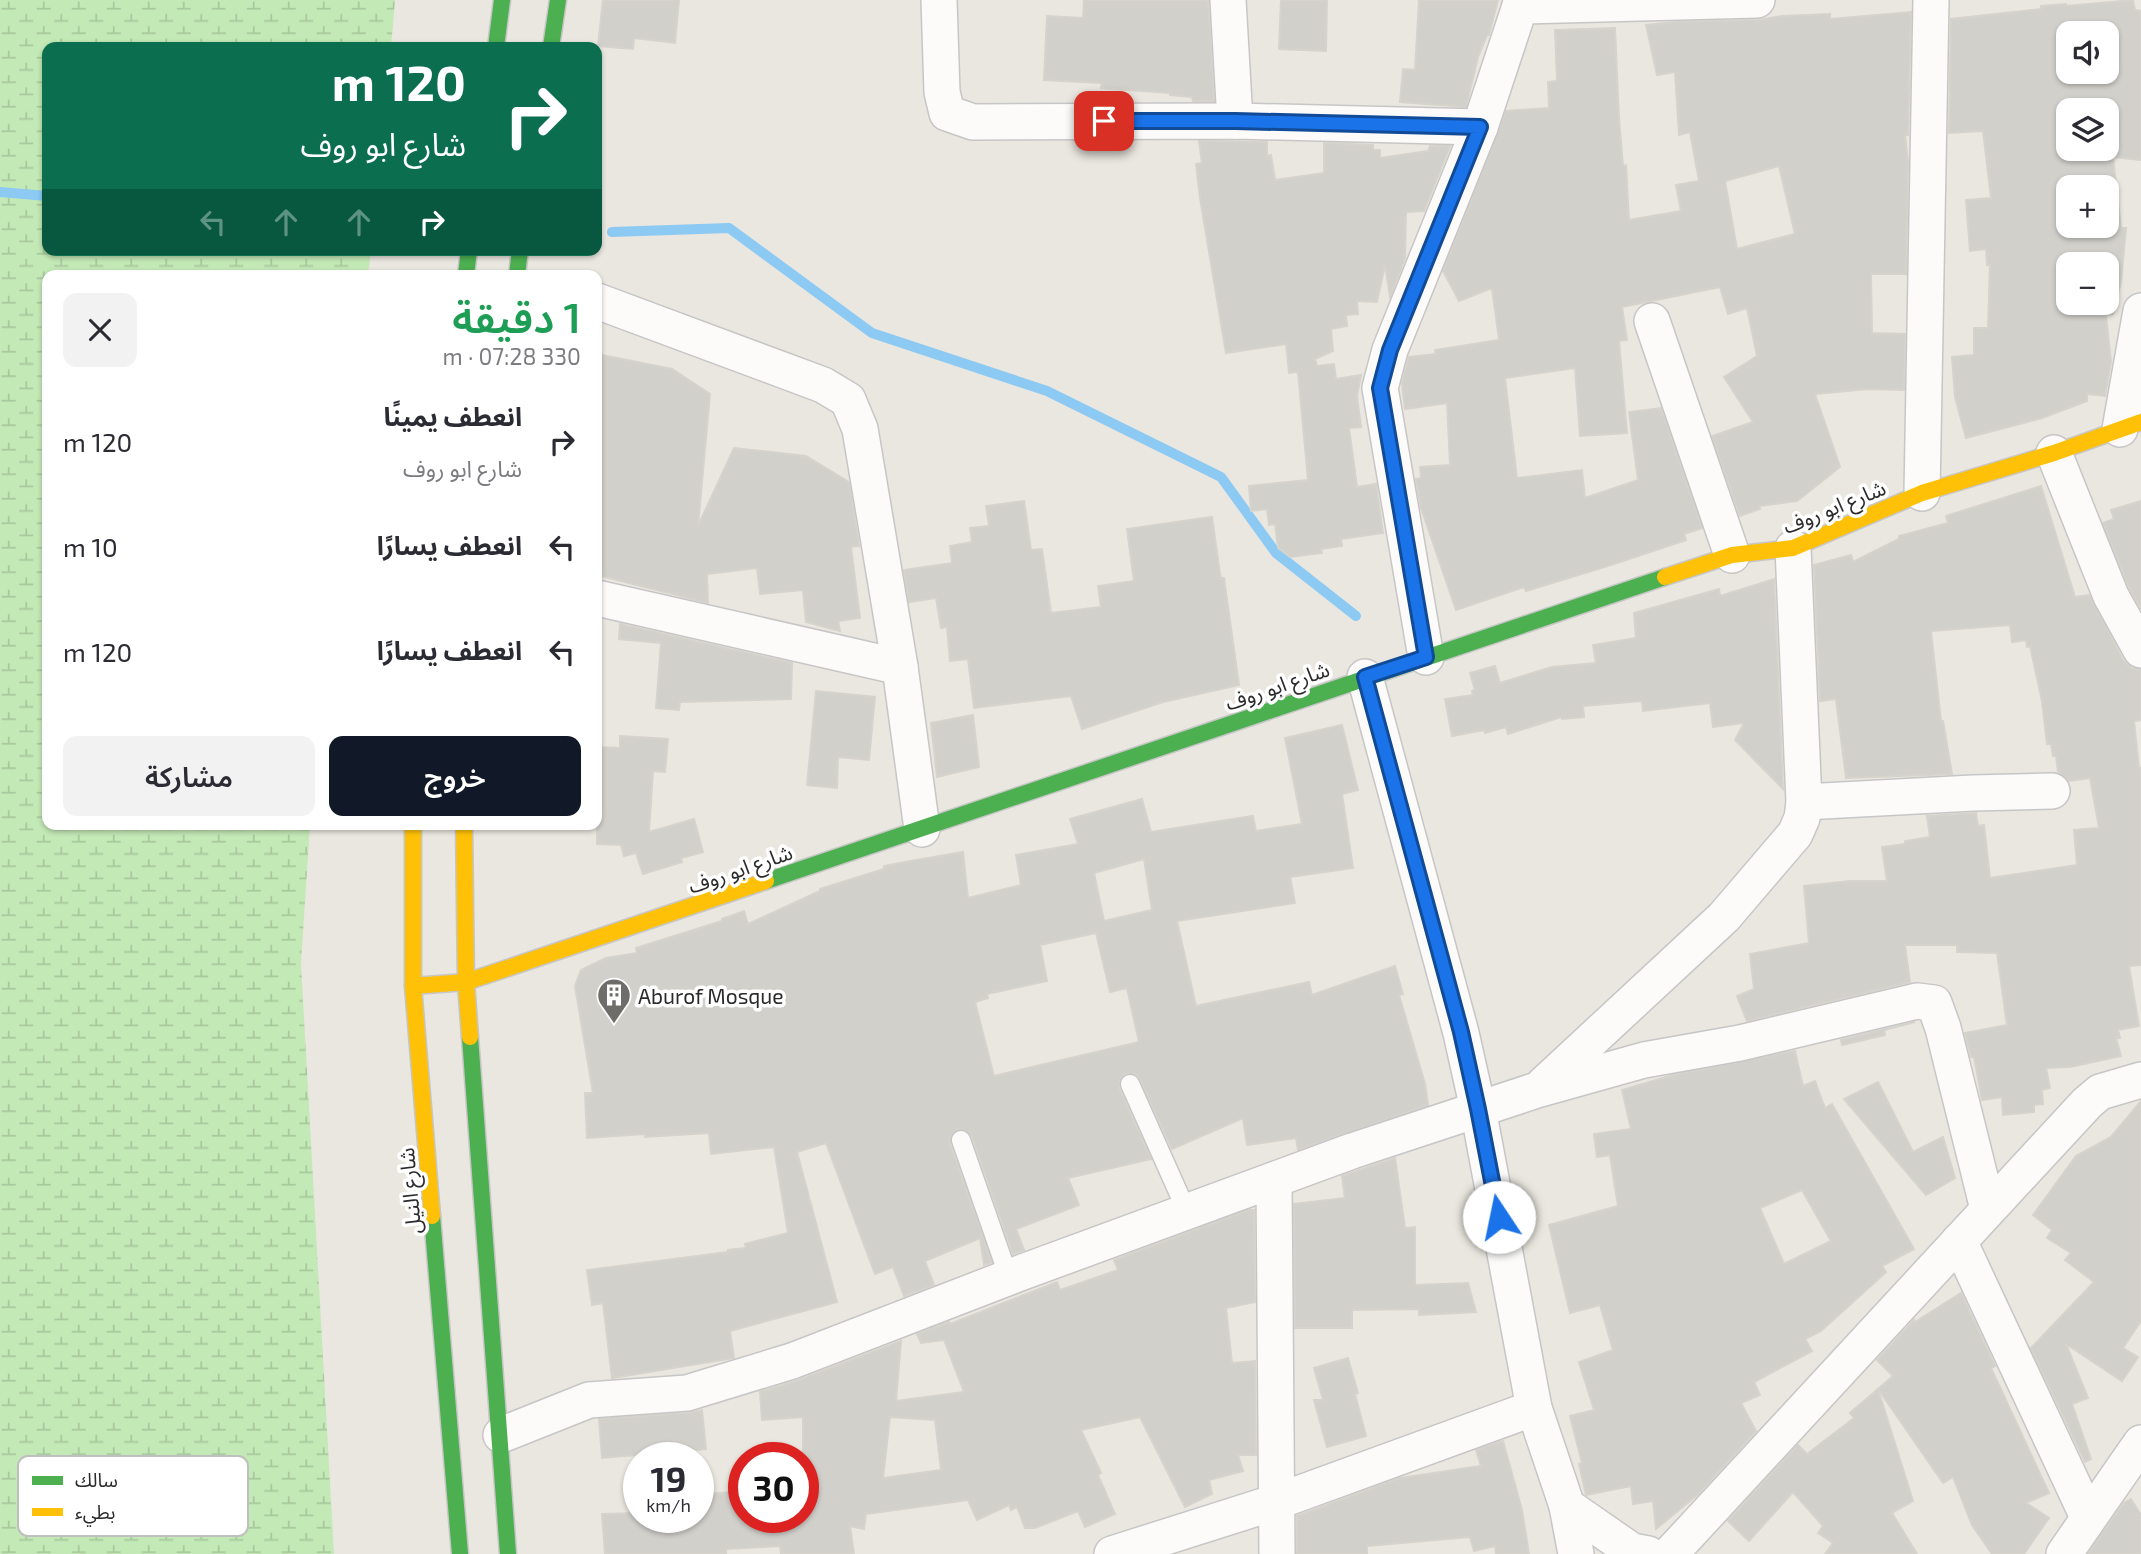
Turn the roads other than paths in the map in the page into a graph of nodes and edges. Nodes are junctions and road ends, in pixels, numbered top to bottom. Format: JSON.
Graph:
{"nodes":[{"id":1,"x":502,"y":0,"type":"edge"},
{"id":2,"x":558,"y":0,"type":"edge"},
{"id":3,"x":939,"y":0,"type":"edge"},
{"id":4,"x":1228,"y":0,"type":"edge"},
{"id":5,"x":1757,"y":0,"type":"edge"},
{"id":6,"x":1931,"y":0,"type":"edge"},
{"id":7,"x":1521,"y":3,"type":"edge"},
{"id":8,"x":497,"y":42,"type":"edge"},
{"id":9,"x":552,"y":42,"type":"edge"},
{"id":10,"x":1235,"y":121,"type":"junction"},
{"id":11,"x":1480,"y":127,"type":"junction"},
{"id":12,"x":602,"y":303,"type":"edge"},
{"id":13,"x":2141,"y":311,"type":"edge"},
{"id":14,"x":1652,"y":321,"type":"dead end"},
{"id":15,"x":2130,"y":426,"type":"edge"},
{"id":16,"x":2054,"y":453,"type":"junction"},
{"id":17,"x":1922,"y":493,"type":"junction"},
{"id":18,"x":1793,"y":548,"type":"junction"},
{"id":19,"x":1732,"y":555,"type":"junction"},
{"id":20,"x":602,"y":599,"type":"edge"},
{"id":21,"x":2141,"y":650,"type":"edge"},
{"id":22,"x":1426,"y":657,"type":"junction"},
{"id":23,"x":900,"y":667,"type":"junction"},
{"id":24,"x":1365,"y":677,"type":"junction"},
{"id":25,"x":2052,"y":792,"type":"dead end"},
{"id":26,"x":1804,"y":802,"type":"junction"},
{"id":27,"x":922,"y":829,"type":"junction"},
{"id":28,"x":412,"y":830,"type":"edge"},
{"id":29,"x":464,"y":830,"type":"edge"},
{"id":30,"x":466,"y":982,"type":"junction"},
{"id":31,"x":413,"y":986,"type":"junction"},
{"id":32,"x":2141,"y":1080,"type":"edge"},
{"id":33,"x":1130,"y":1084,"type":"dead end"},
{"id":34,"x":1537,"y":1090,"type":"junction"},
{"id":35,"x":1478,"y":1109,"type":"junction"},
{"id":36,"x":961,"y":1140,"type":"dead end"},
{"id":37,"x":1274,"y":1180,"type":"junction"},
{"id":38,"x":1988,"y":1209,"type":"junction"},
{"id":39,"x":1186,"y":1212,"type":"junction"},
{"id":40,"x":1959,"y":1241,"type":"junction"},
{"id":41,"x":1009,"y":1278,"type":"junction"},
{"id":42,"x":1534,"y":1408,"type":"junction"},
{"id":43,"x":501,"y":1435,"type":"junction"},
{"id":44,"x":2141,"y":1443,"type":"edge"},
{"id":45,"x":1276,"y":1502,"type":"junction"},
{"id":46,"x":1567,"y":1506,"type":"junction"},
{"id":47,"x":2088,"y":1517,"type":"junction"},
{"id":48,"x":460,"y":1554,"type":"edge"},
{"id":49,"x":508,"y":1554,"type":"edge"},
{"id":50,"x":1112,"y":1554,"type":"edge"},
{"id":51,"x":1278,"y":1554,"type":"edge"},
{"id":52,"x":1576,"y":1554,"type":"edge"},
{"id":53,"x":1648,"y":1554,"type":"edge"},
{"id":54,"x":1670,"y":1554,"type":"edge"},
{"id":55,"x":2064,"y":1554,"type":"edge"}],
"edges":[{"from":1,"to":8,"type":"street"},
{"from":2,"to":9,"type":"street"},
{"from":3,"to":10,"type":"street"},
{"from":4,"to":10,"type":"street"},
{"from":5,"to":7,"type":"street"},
{"from":6,"to":17,"type":"street"},
{"from":7,"to":11,"type":"street"},
{"from":10,"to":11,"type":"street"},
{"from":11,"to":22,"type":"street"},
{"from":12,"to":23,"type":"street"},
{"from":13,"to":15,"type":"street"},
{"from":14,"to":19,"type":"street"},
{"from":15,"to":16,"type":"street","name":"شارع ابو روف"},
{"from":16,"to":17,"type":"street","name":"شارع ابو روف"},
{"from":16,"to":21,"type":"street"},
{"from":17,"to":18,"type":"street","name":"شارع ابو روف"},
{"from":18,"to":19,"type":"street","name":"شارع ابو روف"},
{"from":18,"to":26,"type":"street"},
{"from":19,"to":22,"type":"street","name":"شارع ابو روف"},
{"from":20,"to":23,"type":"street"},
{"from":22,"to":24,"type":"street","name":"شارع ابو روف"},
{"from":23,"to":27,"type":"street"},
{"from":24,"to":27,"type":"street","name":"شارع ابو روف"},
{"from":24,"to":35,"type":"street"},
{"from":25,"to":26,"type":"street"},
{"from":26,"to":34,"type":"street"},
{"from":27,"to":30,"type":"street","name":"شارع ابو روف"},
{"from":28,"to":31,"type":"street","name":"شارع النيل"},
{"from":29,"to":30,"type":"street"},
{"from":30,"to":31,"type":"street","name":"شارع ابو روف"},
{"from":30,"to":43,"type":"street"},
{"from":31,"to":48,"type":"street","name":"شارع النيل"},
{"from":32,"to":38,"type":"street"},
{"from":33,"to":39,"type":"lane"},
{"from":34,"to":35,"type":"street"},
{"from":34,"to":38,"type":"street"},
{"from":35,"to":37,"type":"street"},
{"from":35,"to":42,"type":"street"},
{"from":36,"to":41,"type":"lane"},
{"from":37,"to":39,"type":"street"},
{"from":37,"to":45,"type":"street"},
{"from":38,"to":40,"type":"street"},
{"from":39,"to":41,"type":"street"},
{"from":40,"to":47,"type":"street"},
{"from":40,"to":54,"type":"street"},
{"from":41,"to":43,"type":"street"},
{"from":42,"to":45,"type":"street"},
{"from":42,"to":46,"type":"street"},
{"from":43,"to":49,"type":"street"},
{"from":44,"to":47,"type":"street"},
{"from":45,"to":50,"type":"street"},
{"from":45,"to":51,"type":"street"},
{"from":46,"to":52,"type":"street"},
{"from":46,"to":53,"type":"street"},
{"from":47,"to":55,"type":"street"}]}
